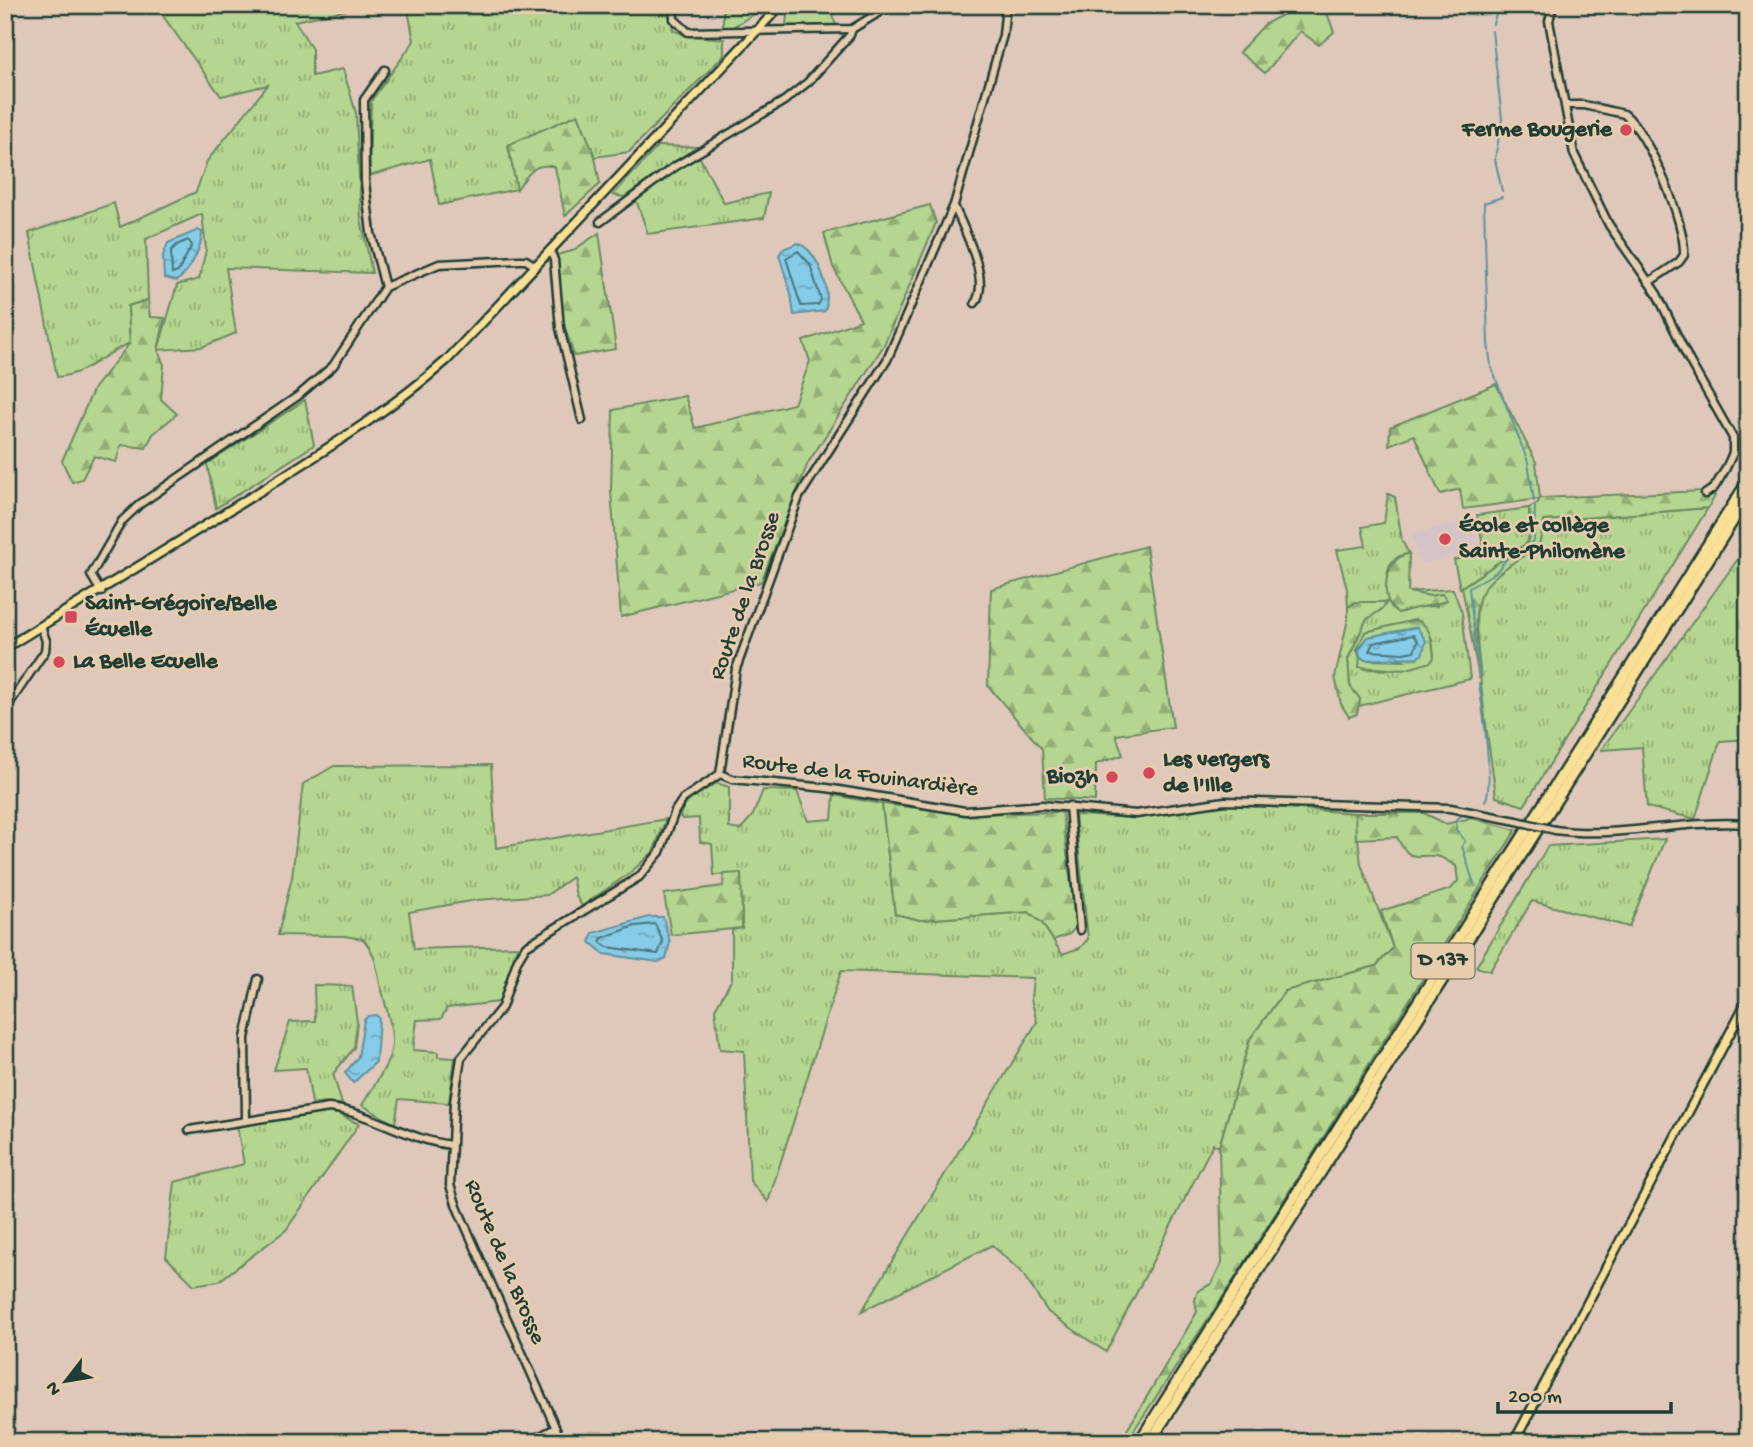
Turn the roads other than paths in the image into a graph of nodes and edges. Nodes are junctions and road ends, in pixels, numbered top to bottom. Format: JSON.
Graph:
{"nodes":[{"id":1,"x":673,"y":5,"type":"edge"},
{"id":2,"x":780,"y":5,"type":"edge"},
{"id":3,"x":891,"y":5,"type":"edge"},
{"id":4,"x":1006,"y":5,"type":"edge"},
{"id":5,"x":1553,"y":5,"type":"edge"},
{"id":6,"x":852,"y":29,"type":"junction"},
{"id":7,"x":757,"y":31,"type":"junction"},
{"id":8,"x":385,"y":69,"type":"dead end"},
{"id":9,"x":1567,"y":105,"type":"junction"},
{"id":10,"x":954,"y":205,"type":"junction"},
{"id":11,"x":600,"y":222,"type":"dead end"},
{"id":12,"x":550,"y":250,"type":"junction"},
{"id":13,"x":535,"y":266,"type":"junction"},
{"id":14,"x":1649,"y":282,"type":"junction"},
{"id":15,"x":385,"y":287,"type":"junction"},
{"id":16,"x":975,"y":303,"type":"dead end"},
{"id":17,"x":582,"y":420,"type":"dead end"},
{"id":18,"x":1748,"y":481,"type":"edge"},
{"id":19,"x":1705,"y":494,"type":"dead end"},
{"id":20,"x":1748,"y":497,"type":"edge"},
{"id":21,"x":101,"y":592,"type":"junction"},
{"id":22,"x":41,"y":626,"type":"junction"},
{"id":23,"x":5,"y":648,"type":"edge"},
{"id":24,"x":5,"y":710,"type":"edge"},
{"id":25,"x":720,"y":774,"type":"junction"},
{"id":26,"x":1069,"y":806,"type":"junction"},
{"id":27,"x":1748,"y":824,"type":"edge"},
{"id":28,"x":1080,"y":930,"type":"dead end"},
{"id":29,"x":258,"y":979,"type":"dead end"},
{"id":30,"x":1748,"y":999,"type":"edge"},
{"id":31,"x":246,"y":1120,"type":"junction"},
{"id":32,"x":189,"y":1130,"type":"dead end"},
{"id":33,"x":451,"y":1145,"type":"junction"},
{"id":34,"x":556,"y":1428,"type":"junction"},
{"id":35,"x":529,"y":1442,"type":"edge"},
{"id":36,"x":562,"y":1442,"type":"edge"},
{"id":37,"x":1139,"y":1442,"type":"edge"},
{"id":38,"x":1150,"y":1442,"type":"edge"},
{"id":39,"x":1514,"y":1442,"type":"edge"}],
"edges":[{"from":1,"to":7,"type":"street"},
{"from":2,"to":7,"type":"main road"},
{"from":3,"to":6,"type":"street"},
{"from":4,"to":10,"type":"street","name":"Route de la Brosse"},
{"from":5,"to":9,"type":"street"},
{"from":6,"to":7,"type":"street"},
{"from":6,"to":11,"type":"street"},
{"from":7,"to":12,"type":"main road"},
{"from":8,"to":15,"type":"street"},
{"from":9,"to":14,"type":"street"},
{"from":9,"to":14,"type":"street"},
{"from":10,"to":16,"type":"street"},
{"from":10,"to":25,"type":"street","name":"Route de la Brosse"},
{"from":12,"to":13,"type":"main road"},
{"from":12,"to":17,"type":"street"},
{"from":13,"to":15,"type":"street"},
{"from":13,"to":21,"type":"main road"},
{"from":14,"to":19,"type":"street"},
{"from":15,"to":21,"type":"street"},
{"from":18,"to":37,"type":"highway","number":"D 137"},
{"from":20,"to":38,"type":"highway","number":"D 137"},
{"from":21,"to":22,"type":"main road"},
{"from":22,"to":23,"type":"main road"},
{"from":22,"to":24,"type":"street"},
{"from":25,"to":26,"type":"street","name":"Route de la Fouinardière"},
{"from":25,"to":33,"type":"street","name":"Route de la Brosse"},
{"from":26,"to":27,"type":"street","name":"Route de la Fouinardière","bridge":true},
{"from":26,"to":28,"type":"street"},
{"from":29,"to":31,"type":"street"},
{"from":30,"to":39,"type":"main road"},
{"from":31,"to":32,"type":"street"},
{"from":31,"to":33,"type":"street"},
{"from":33,"to":34,"type":"street","name":"Route de la Brosse"},
{"from":34,"to":35,"type":"street"},
{"from":34,"to":36,"type":"street","name":"Route de la Brosse"}]}
